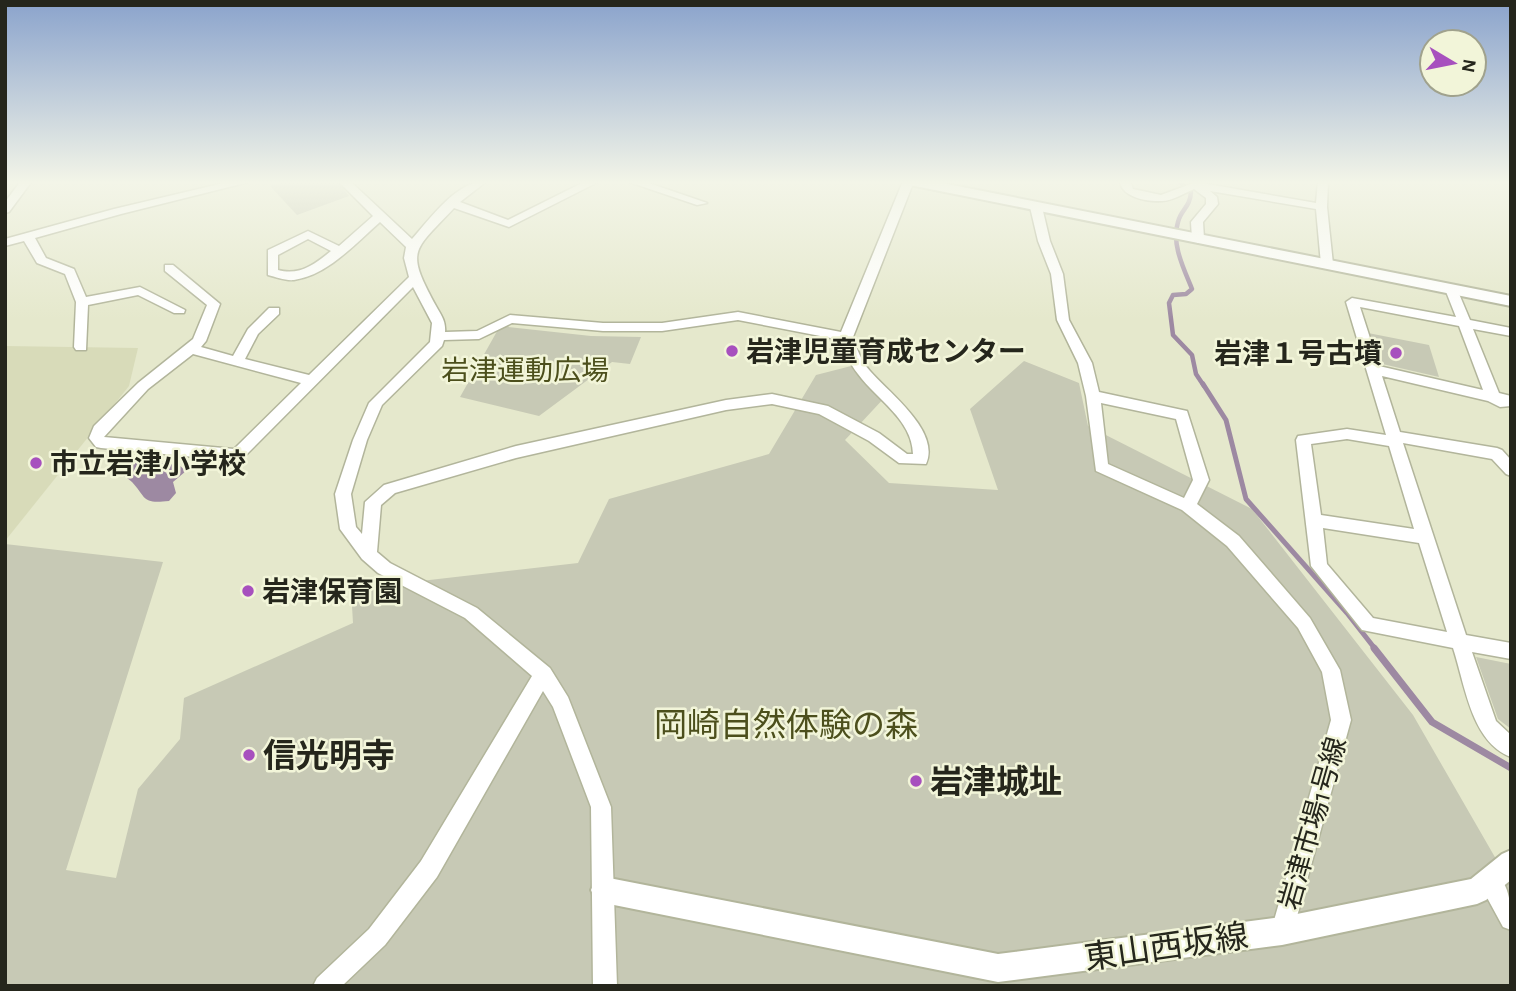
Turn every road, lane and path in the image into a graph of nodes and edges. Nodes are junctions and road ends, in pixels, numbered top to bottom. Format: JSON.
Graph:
{"nodes":[{"id":1,"x":62,"y":227,"type":"edge"},
{"id":2,"x":366,"y":227,"type":"edge"},
{"id":3,"x":391,"y":227,"type":"edge"},
{"id":4,"x":429,"y":227,"type":"edge"},
{"id":5,"x":890,"y":227,"type":"edge"},
{"id":6,"x":1041,"y":227,"type":"edge"},
{"id":7,"x":1138,"y":227,"type":"edge"},
{"id":8,"x":1197,"y":227,"type":"edge"},
{"id":9,"x":1323,"y":227,"type":"edge"},
{"id":10,"x":28,"y":237,"type":"junction"},
{"id":11,"x":1198,"y":239,"type":"junction"},
{"id":12,"x":5,"y":243,"type":"edge"},
{"id":13,"x":412,"y":246,"type":"junction"},
{"id":14,"x":338,"y":250,"type":"junction"},
{"id":15,"x":1327,"y":264,"type":"junction"},
{"id":16,"x":169,"y":268,"type":"dead end"},
{"id":17,"x":415,"y":278,"type":"junction"},
{"id":18,"x":1451,"y":289,"type":"junction"},
{"id":19,"x":1511,"y":301,"type":"edge"},
{"id":20,"x":82,"y":302,"type":"junction"},
{"id":21,"x":179,"y":310,"type":"dead end"},
{"id":22,"x":274,"y":311,"type":"dead end"},
{"id":23,"x":1465,"y":322,"type":"junction"},
{"id":24,"x":1511,"y":332,"type":"edge"},
{"id":25,"x":438,"y":336,"type":"junction"},
{"id":26,"x":846,"y":337,"type":"junction"},
{"id":27,"x":80,"y":347,"type":"dead end"},
{"id":28,"x":191,"y":349,"type":"junction"},
{"id":29,"x":238,"y":359,"type":"junction"},
{"id":30,"x":1374,"y":370,"type":"junction"},
{"id":31,"x":312,"y":381,"type":"junction"},
{"id":32,"x":1093,"y":396,"type":"junction"},
{"id":33,"x":1493,"y":397,"type":"junction"},
{"id":34,"x":1511,"y":401,"type":"edge"},
{"id":35,"x":1511,"y":409,"type":"edge"},
{"id":36,"x":1395,"y":439,"type":"junction"},
{"id":37,"x":1511,"y":470,"type":"edge"},
{"id":38,"x":1188,"y":506,"type":"junction"},
{"id":39,"x":1314,"y":520,"type":"junction"},
{"id":40,"x":1424,"y":537,"type":"junction"},
{"id":41,"x":368,"y":554,"type":"junction"},
{"id":42,"x":1460,"y":641,"type":"junction"},
{"id":43,"x":1511,"y":651,"type":"edge"},
{"id":44,"x":543,"y":674,"type":"junction"},
{"id":45,"x":1511,"y":748,"type":"edge"},
{"id":46,"x":1511,"y":863,"type":"edge"},
{"id":47,"x":1489,"y":881,"type":"junction"},
{"id":48,"x":604,"y":890,"type":"junction"},
{"id":49,"x":1511,"y":919,"type":"edge"},
{"id":50,"x":1282,"y":931,"type":"junction"},
{"id":51,"x":325,"y":986,"type":"edge"},
{"id":52,"x":606,"y":986,"type":"edge"}],
"edges":[{"from":1,"to":10,"type":"street"},
{"from":2,"to":14,"type":"street"},
{"from":3,"to":13,"type":"street"},
{"from":4,"to":13,"type":"street"},
{"from":5,"to":26,"type":"street"},
{"from":6,"to":32,"type":"street","name":"岩津市場1号線"},
{"from":7,"to":11,"type":"street"},
{"from":8,"to":11,"type":"street"},
{"from":9,"to":15,"type":"street"},
{"from":10,"to":12,"type":"street"},
{"from":10,"to":20,"type":"street"},
{"from":11,"to":15,"type":"street"},
{"from":13,"to":17,"type":"street"},
{"from":14,"to":14,"type":"street"},
{"from":15,"to":18,"type":"street"},
{"from":16,"to":28,"type":"street"},
{"from":17,"to":25,"type":"street"},
{"from":17,"to":31,"type":"street"},
{"from":18,"to":19,"type":"street"},
{"from":18,"to":23,"type":"street"},
{"from":20,"to":21,"type":"street"},
{"from":20,"to":27,"type":"street"},
{"from":22,"to":29,"type":"street"},
{"from":23,"to":24,"type":"street"},
{"from":23,"to":30,"type":"street"},
{"from":23,"to":33,"type":"street"},
{"from":25,"to":26,"type":"street"},
{"from":25,"to":41,"type":"street"},
{"from":26,"to":41,"type":"street"},
{"from":28,"to":29,"type":"street"},
{"from":28,"to":31,"type":"street"},
{"from":29,"to":31,"type":"street"},
{"from":30,"to":33,"type":"street"},
{"from":30,"to":36,"type":"street"},
{"from":32,"to":38,"type":"street","name":"岩津市場1号線"},
{"from":32,"to":38,"type":"street"},
{"from":33,"to":34,"type":"street"},
{"from":33,"to":35,"type":"street"},
{"from":36,"to":37,"type":"street"},
{"from":36,"to":39,"type":"street"},
{"from":36,"to":40,"type":"street"},
{"from":38,"to":50,"type":"street","name":"岩津市場1号線"},
{"from":39,"to":40,"type":"street"},
{"from":39,"to":42,"type":"street"},
{"from":40,"to":42,"type":"street"},
{"from":41,"to":44,"type":"street"},
{"from":42,"to":43,"type":"street"},
{"from":42,"to":45,"type":"street"},
{"from":44,"to":48,"type":"street"},
{"from":44,"to":51,"type":"street"},
{"from":46,"to":47,"type":"street","name":"東山西坂線"},
{"from":47,"to":49,"type":"street"},
{"from":47,"to":50,"type":"street","name":"東山西坂線"},
{"from":48,"to":50,"type":"street","name":"東山西坂線"},
{"from":48,"to":52,"type":"street"}]}
